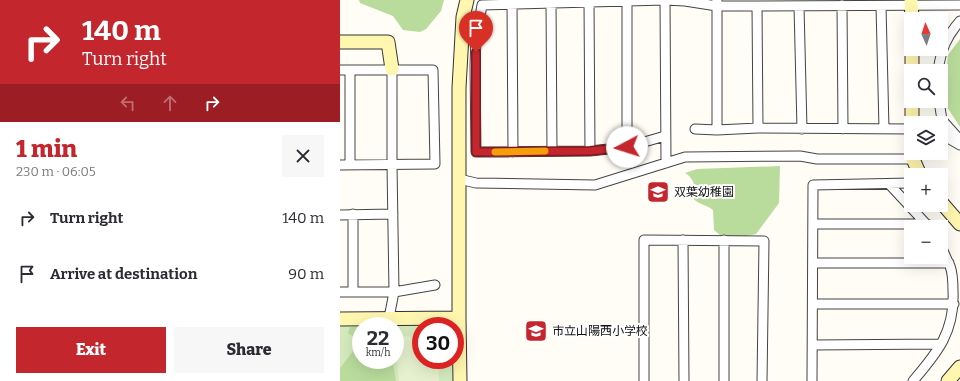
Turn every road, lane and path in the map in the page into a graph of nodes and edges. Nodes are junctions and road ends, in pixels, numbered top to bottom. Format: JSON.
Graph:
{"nodes":[{"id":1,"x":467,"y":0,"type":"edge"},
{"id":2,"x":665,"y":0,"type":"edge"},
{"id":3,"x":586,"y":1,"type":"edge"},
{"id":4,"x":627,"y":1,"type":"edge"},
{"id":5,"x":551,"y":2,"type":"junction"},
{"id":6,"x":512,"y":3,"type":"junction"},
{"id":7,"x":717,"y":3,"type":"edge"},
{"id":8,"x":842,"y":5,"type":"junction"},
{"id":9,"x":960,"y":5,"type":"edge"},
{"id":10,"x":757,"y":6,"type":"junction"},
{"id":11,"x":799,"y":6,"type":"junction"},
{"id":12,"x":881,"y":6,"type":"junction"},
{"id":13,"x":912,"y":8,"type":"edge"},
{"id":14,"x":960,"y":21,"type":"edge"},
{"id":15,"x":340,"y":42,"type":"edge"},
{"id":16,"x":939,"y":64,"type":"edge"},
{"id":17,"x":340,"y":70,"type":"edge"},
{"id":18,"x":392,"y":70,"type":"junction"},
{"id":19,"x":350,"y":71,"type":"junction"},
{"id":20,"x":940,"y":108,"type":"edge"},
{"id":21,"x":758,"y":128,"type":"junction"},
{"id":22,"x":695,"y":129,"type":"dead end"},
{"id":23,"x":802,"y":129,"type":"junction"},
{"id":24,"x":842,"y":129,"type":"junction"},
{"id":25,"x":884,"y":129,"type":"junction"},
{"id":26,"x":904,"y":129,"type":"edge"},
{"id":27,"x":717,"y":130,"type":"junction"},
{"id":28,"x":665,"y":136,"type":"junction"},
{"id":29,"x":948,"y":138,"type":"edge"},
{"id":30,"x":960,"y":140,"type":"edge"},
{"id":31,"x":960,"y":145,"type":"edge"},
{"id":32,"x":627,"y":147,"type":"junction"},
{"id":33,"x":552,"y":151,"type":"junction"},
{"id":34,"x":590,"y":151,"type":"junction"},
{"id":35,"x":513,"y":152,"type":"junction"},
{"id":36,"x":904,"y":156,"type":"edge"},
{"id":37,"x":666,"y":164,"type":"junction"},
{"id":38,"x":340,"y":165,"type":"edge"},
{"id":39,"x":350,"y":165,"type":"junction"},
{"id":40,"x":392,"y":165,"type":"junction"},
{"id":41,"x":459,"y":178,"type":"junction"},
{"id":42,"x":904,"y":183,"type":"edge"},
{"id":43,"x":889,"y":184,"type":"junction"},
{"id":44,"x":948,"y":210,"type":"edge"},
{"id":45,"x":340,"y":214,"type":"edge"},
{"id":46,"x":353,"y":214,"type":"junction"},
{"id":47,"x":393,"y":214,"type":"junction"},
{"id":48,"x":923,"y":220,"type":"edge"},
{"id":49,"x":813,"y":224,"type":"junction"},
{"id":50,"x":960,"y":224,"type":"edge"},
{"id":51,"x":904,"y":225,"type":"edge"},
{"id":52,"x":683,"y":240,"type":"junction"},
{"id":53,"x":724,"y":240,"type":"junction"},
{"id":54,"x":813,"y":263,"type":"junction"},
{"id":55,"x":949,"y":263,"type":"joint"},
{"id":56,"x":435,"y":285,"type":"dead end"},
{"id":57,"x":340,"y":292,"type":"edge"},
{"id":58,"x":353,"y":292,"type":"junction"},
{"id":59,"x":394,"y":292,"type":"junction"},
{"id":60,"x":813,"y":304,"type":"junction"},
{"id":61,"x":954,"y":304,"type":"junction"},
{"id":62,"x":389,"y":317,"type":"edge"},
{"id":63,"x":459,"y":317,"type":"edge"},
{"id":64,"x":340,"y":319,"type":"edge"},
{"id":65,"x":352,"y":319,"type":"edge"},
{"id":66,"x":941,"y":344,"type":"junction"},
{"id":67,"x":813,"y":345,"type":"junction"},
{"id":68,"x":960,"y":367,"type":"edge"},
{"id":69,"x":460,"y":369,"type":"edge"},
{"id":70,"x":460,"y":381,"type":"edge"},
{"id":71,"x":644,"y":381,"type":"edge"},
{"id":72,"x":684,"y":381,"type":"edge"},
{"id":73,"x":724,"y":381,"type":"edge"},
{"id":74,"x":762,"y":381,"type":"edge"},
{"id":75,"x":812,"y":381,"type":"edge"},
{"id":76,"x":913,"y":381,"type":"edge"},
{"id":77,"x":948,"y":381,"type":"edge"}],
"edges":[{"from":1,"to":41,"type":"street"},
{"from":2,"to":4,"type":"street"},
{"from":2,"to":7,"type":"street"},
{"from":2,"to":28,"type":"street"},
{"from":3,"to":4,"type":"street"},
{"from":3,"to":5,"type":"street"},
{"from":3,"to":34,"type":"street"},
{"from":4,"to":32,"type":"street"},
{"from":5,"to":6,"type":"street"},
{"from":5,"to":33,"type":"street"},
{"from":6,"to":35,"type":"street"},
{"from":6,"to":35,"type":"street"},
{"from":7,"to":10,"type":"street"},
{"from":7,"to":27,"type":"street"},
{"from":8,"to":11,"type":"street"},
{"from":8,"to":12,"type":"street"},
{"from":8,"to":24,"type":"street"},
{"from":9,"to":13,"type":"street"},
{"from":10,"to":11,"type":"street"},
{"from":10,"to":21,"type":"street"},
{"from":11,"to":23,"type":"street"},
{"from":12,"to":13,"type":"street"},
{"from":12,"to":25,"type":"street"},
{"from":14,"to":16,"type":"street"},
{"from":15,"to":18,"type":"street"},
{"from":17,"to":19,"type":"street"},
{"from":18,"to":19,"type":"street"},
{"from":18,"to":40,"type":"street"},
{"from":18,"to":40,"type":"street"},
{"from":19,"to":39,"type":"street"},
{"from":20,"to":30,"type":"street"},
{"from":21,"to":23,"type":"street"},
{"from":21,"to":27,"type":"street"},
{"from":22,"to":27,"type":"street"},
{"from":23,"to":24,"type":"street"},
{"from":24,"to":25,"type":"street"},
{"from":25,"to":26,"type":"street"},
{"from":28,"to":32,"type":"street"},
{"from":28,"to":37,"type":"street"},
{"from":29,"to":31,"type":"street"},
{"from":32,"to":34,"type":"street"},
{"from":33,"to":34,"type":"street"},
{"from":33,"to":35,"type":"street"},
{"from":36,"to":37,"type":"street"},
{"from":37,"to":41,"type":"street"},
{"from":38,"to":39,"type":"street"},
{"from":39,"to":40,"type":"street"},
{"from":40,"to":47,"type":"street"},
{"from":41,"to":63,"type":"street"},
{"from":42,"to":43,"type":"street"},
{"from":43,"to":48,"type":"street"},
{"from":43,"to":49,"type":"street"},
{"from":44,"to":50,"type":"street"},
{"from":45,"to":46,"type":"street"},
{"from":46,"to":47,"type":"street"},
{"from":46,"to":58,"type":"street"},
{"from":47,"to":59,"type":"street"},
{"from":49,"to":51,"type":"street"},
{"from":49,"to":54,"type":"street"},
{"from":52,"to":53,"type":"street"},
{"from":52,"to":71,"type":"street"},
{"from":52,"to":72,"type":"street"},
{"from":53,"to":73,"type":"street"},
{"from":53,"to":74,"type":"street"},
{"from":54,"to":55,"type":"street"},
{"from":54,"to":60,"type":"street"},
{"from":55,"to":61,"type":"street"},
{"from":56,"to":59,"type":"street"},
{"from":57,"to":58,"type":"street"},
{"from":58,"to":59,"type":"street"},
{"from":59,"to":62,"type":"street"},
{"from":60,"to":61,"type":"street"},
{"from":60,"to":67,"type":"street"},
{"from":61,"to":66,"type":"street"},
{"from":64,"to":65,"type":"street"},
{"from":66,"to":67,"type":"street"},
{"from":66,"to":76,"type":"street"},
{"from":67,"to":75,"type":"street"},
{"from":68,"to":77,"type":"street"},
{"from":69,"to":70,"type":"street"}]}
